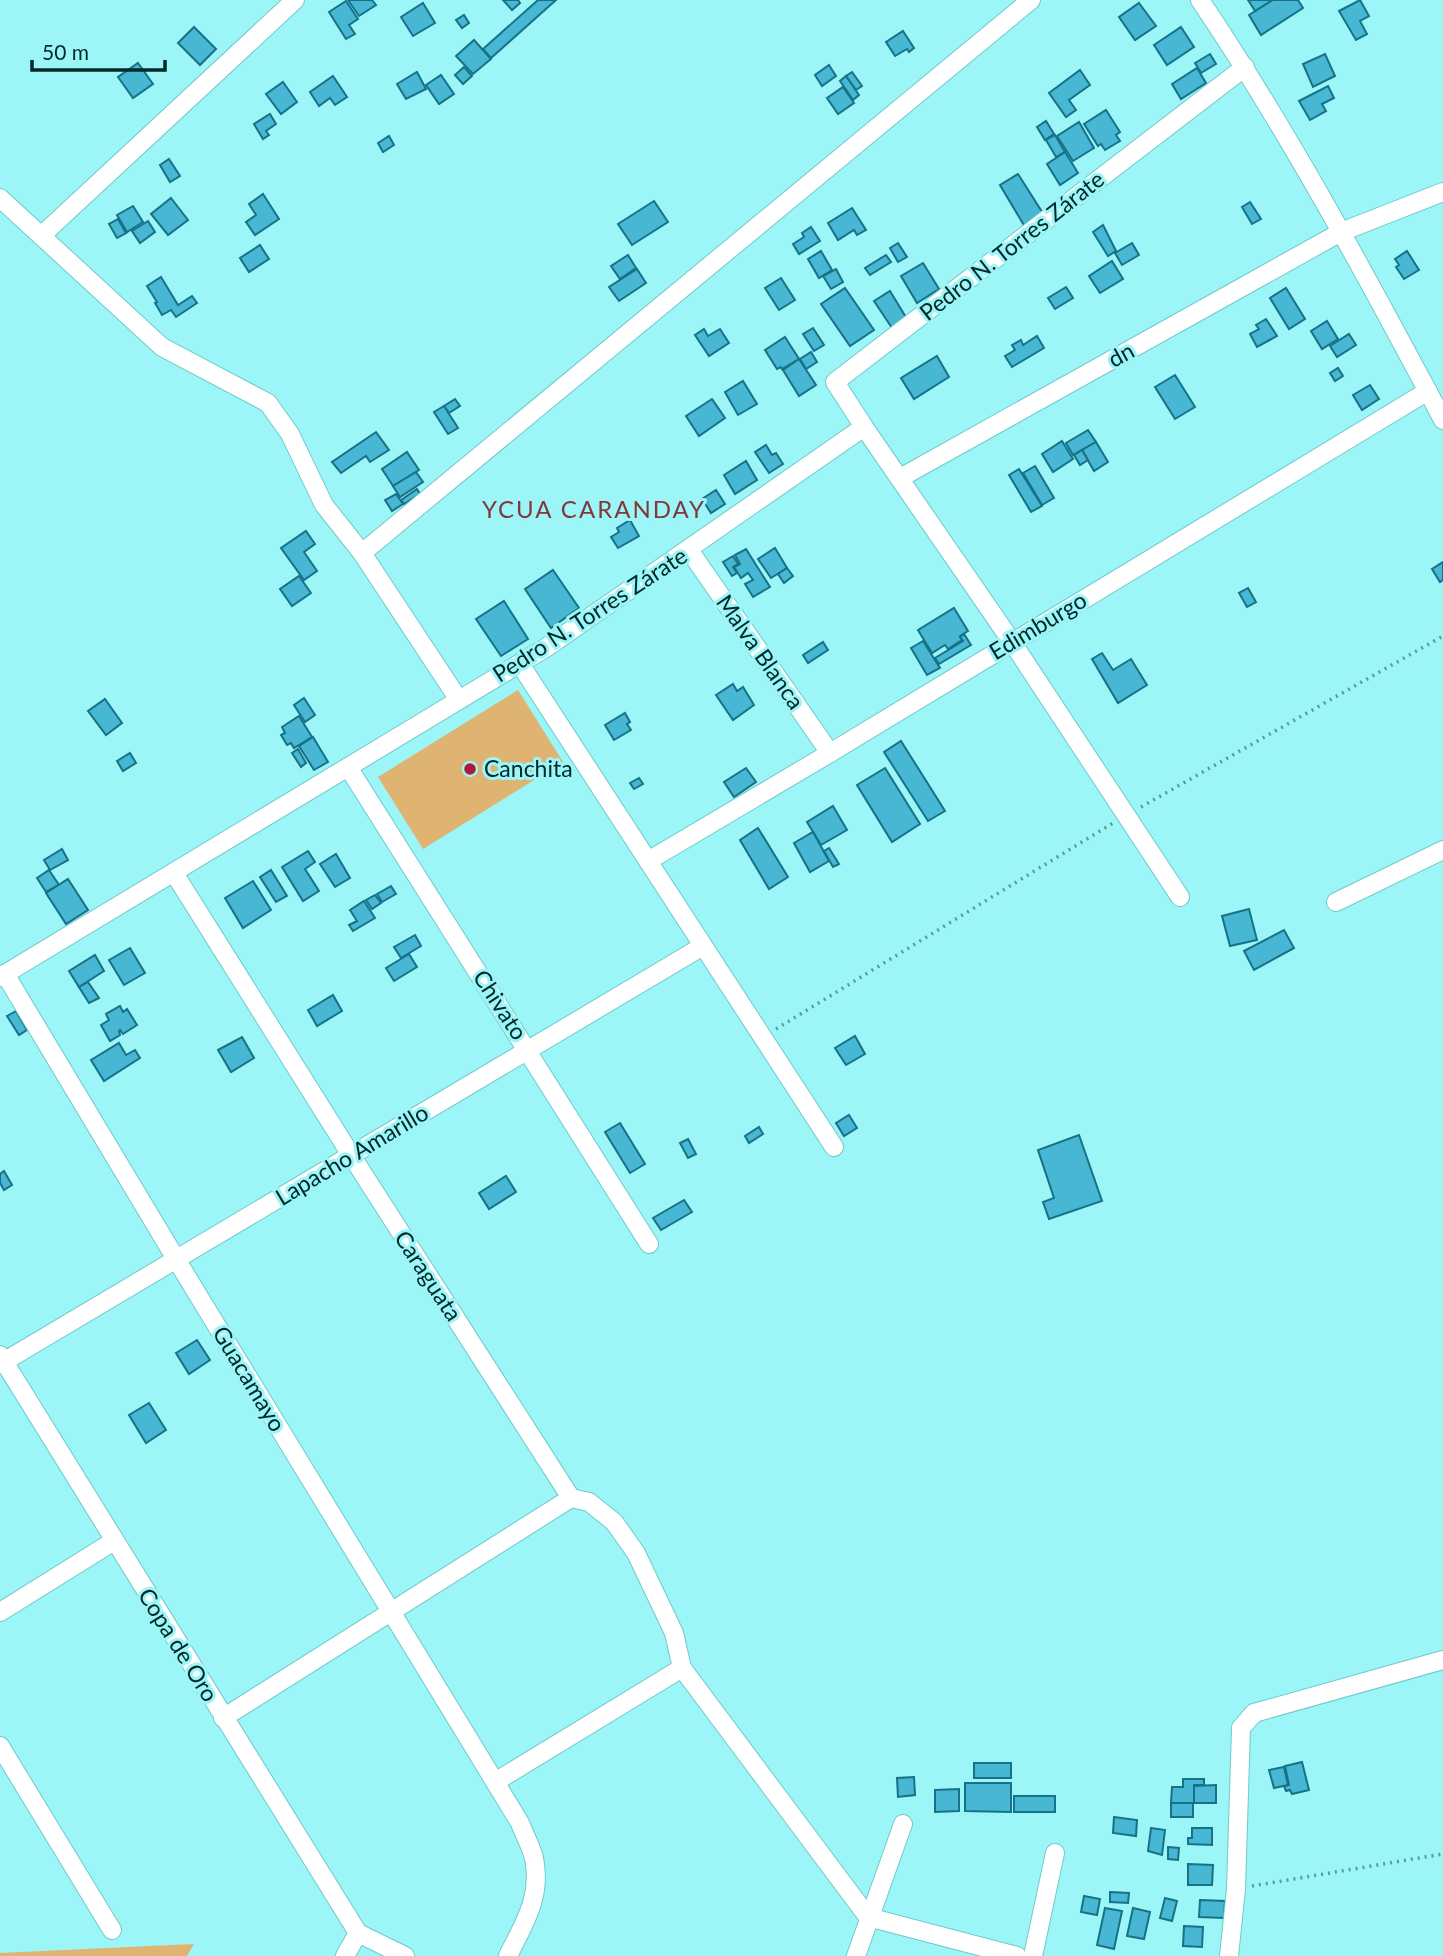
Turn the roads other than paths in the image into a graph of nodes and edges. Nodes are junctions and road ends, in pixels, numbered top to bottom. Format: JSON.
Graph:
{"nodes":[{"id":1,"x":295,"y":0,"type":"edge"},
{"id":2,"x":1031,"y":0,"type":"edge"},
{"id":3,"x":1200,"y":0,"type":"edge"},
{"id":4,"x":1245,"y":67,"type":"junction"},
{"id":5,"x":1443,"y":192,"type":"edge"},
{"id":6,"x":0,"y":198,"type":"edge"},
{"id":7,"x":1341,"y":232,"type":"junction"},
{"id":8,"x":41,"y":236,"type":"junction"},
{"id":9,"x":1428,"y":391,"type":"junction"},
{"id":10,"x":1443,"y":420,"type":"edge"},
{"id":11,"x":864,"y":426,"type":"junction"},
{"id":12,"x":900,"y":478,"type":"junction"},
{"id":13,"x":689,"y":550,"type":"junction"},
{"id":14,"x":362,"y":553,"type":"junction"},
{"id":15,"x":1012,"y":642,"type":"junction"},
{"id":16,"x":520,"y":664,"type":"junction"},
{"id":17,"x":459,"y":700,"type":"junction"},
{"id":18,"x":830,"y":753,"type":"junction"},
{"id":19,"x":348,"y":767,"type":"junction"},
{"id":20,"x":1443,"y":850,"type":"edge"},
{"id":21,"x":648,"y":861,"type":"junction"},
{"id":22,"x":174,"y":873,"type":"junction"},
{"id":23,"x":1180,"y":897,"type":"dead end"},
{"id":24,"x":1336,"y":902,"type":"dead end"},
{"id":25,"x":704,"y":946,"type":"junction"},
{"id":26,"x":3,"y":976,"type":"edge"},
{"id":27,"x":528,"y":1050,"type":"junction"},
{"id":28,"x":834,"y":1147,"type":"dead end"},
{"id":29,"x":351,"y":1155,"type":"junction"},
{"id":30,"x":649,"y":1244,"type":"dead end"},
{"id":31,"x":176,"y":1259,"type":"junction"},
{"id":32,"x":1,"y":1360,"type":"edge"},
{"id":33,"x":571,"y":1499,"type":"junction"},
{"id":34,"x":114,"y":1541,"type":"junction"},
{"id":35,"x":391,"y":1611,"type":"junction"},
{"id":36,"x":0,"y":1612,"type":"edge"},
{"id":37,"x":1443,"y":1660,"type":"edge"},
{"id":38,"x":682,"y":1668,"type":"junction"},
{"id":39,"x":223,"y":1718,"type":"junction"},
{"id":40,"x":0,"y":1746,"type":"edge"},
{"id":41,"x":495,"y":1782,"type":"junction"},
{"id":42,"x":903,"y":1824,"type":"dead end"},
{"id":43,"x":1055,"y":1853,"type":"dead end"},
{"id":44,"x":869,"y":1917,"type":"junction"},
{"id":45,"x":112,"y":1930,"type":"dead end"},
{"id":46,"x":358,"y":1933,"type":"junction"},
{"id":47,"x":345,"y":1956,"type":"edge"},
{"id":48,"x":405,"y":1956,"type":"edge"},
{"id":49,"x":508,"y":1956,"type":"edge"},
{"id":50,"x":856,"y":1956,"type":"edge"},
{"id":51,"x":1017,"y":1956,"type":"edge"},
{"id":52,"x":1033,"y":1956,"type":"edge"},
{"id":53,"x":1229,"y":1956,"type":"edge"}],
"edges":[{"from":1,"to":8,"type":"street"},
{"from":2,"to":14,"type":"street"},
{"from":3,"to":4,"type":"street"},
{"from":4,"to":7,"type":"street"},
{"from":4,"to":11,"type":"street","name":"Pedro N. Torres Zárate"},
{"from":5,"to":7,"type":"street","name":"dn"},
{"from":6,"to":8,"type":"street"},
{"from":7,"to":9,"type":"street"},
{"from":7,"to":12,"type":"street","name":"dn"},
{"from":8,"to":14,"type":"street"},
{"from":9,"to":10,"type":"street"},
{"from":9,"to":15,"type":"street","name":"Edimburgo"},
{"from":11,"to":12,"type":"street"},
{"from":11,"to":13,"type":"street","name":"Pedro N. Torres Zárate"},
{"from":12,"to":15,"type":"street"},
{"from":13,"to":16,"type":"street","name":"Pedro N. Torres Zárate"},
{"from":13,"to":18,"type":"street","name":"Malva Blanca"},
{"from":14,"to":17,"type":"street"},
{"from":15,"to":18,"type":"street","name":"Edimburgo"},
{"from":15,"to":23,"type":"street"},
{"from":16,"to":17,"type":"street","name":"Pedro N. Torres Zárate"},
{"from":16,"to":21,"type":"street"},
{"from":17,"to":19,"type":"street","name":"Pedro N. Torres Zárate"},
{"from":18,"to":21,"type":"street","name":"Edimburgo"},
{"from":19,"to":22,"type":"street","name":"Pedro N. Torres Zárate"},
{"from":19,"to":27,"type":"street","name":"Chivato"},
{"from":20,"to":24,"type":"street"},
{"from":21,"to":25,"type":"street"},
{"from":22,"to":26,"type":"street","name":"Pedro N. Torres Zárate"},
{"from":22,"to":29,"type":"street","name":"Caraguata"},
{"from":25,"to":27,"type":"street","name":"Lapacho Amarillo"},
{"from":25,"to":28,"type":"street"},
{"from":26,"to":31,"type":"street","name":"Guacamayo"},
{"from":27,"to":29,"type":"street","name":"Lapacho Amarillo"},
{"from":27,"to":30,"type":"street","name":"Chivato"},
{"from":29,"to":31,"type":"street","name":"Lapacho Amarillo"},
{"from":29,"to":33,"type":"street","name":"Caraguata"},
{"from":31,"to":32,"type":"street","name":"Lapacho Amarillo"},
{"from":31,"to":35,"type":"street","name":"Guacamayo"},
{"from":32,"to":34,"type":"street","name":"Copa de Oro"},
{"from":33,"to":35,"type":"street"},
{"from":33,"to":38,"type":"street"},
{"from":34,"to":36,"type":"street"},
{"from":34,"to":39,"type":"street","name":"Copa de Oro"},
{"from":35,"to":39,"type":"street"},
{"from":35,"to":41,"type":"street","name":"Guacamayo"},
{"from":37,"to":53,"type":"street"},
{"from":38,"to":41,"type":"street"},
{"from":38,"to":44,"type":"street"},
{"from":39,"to":46,"type":"street","name":"Copa de Oro"},
{"from":40,"to":45,"type":"street"},
{"from":41,"to":49,"type":"street","name":"Guacamayo"},
{"from":42,"to":44,"type":"street"},
{"from":43,"to":52,"type":"street"},
{"from":44,"to":50,"type":"street"},
{"from":44,"to":51,"type":"street"},
{"from":46,"to":47,"type":"street"},
{"from":46,"to":48,"type":"street"}]}
